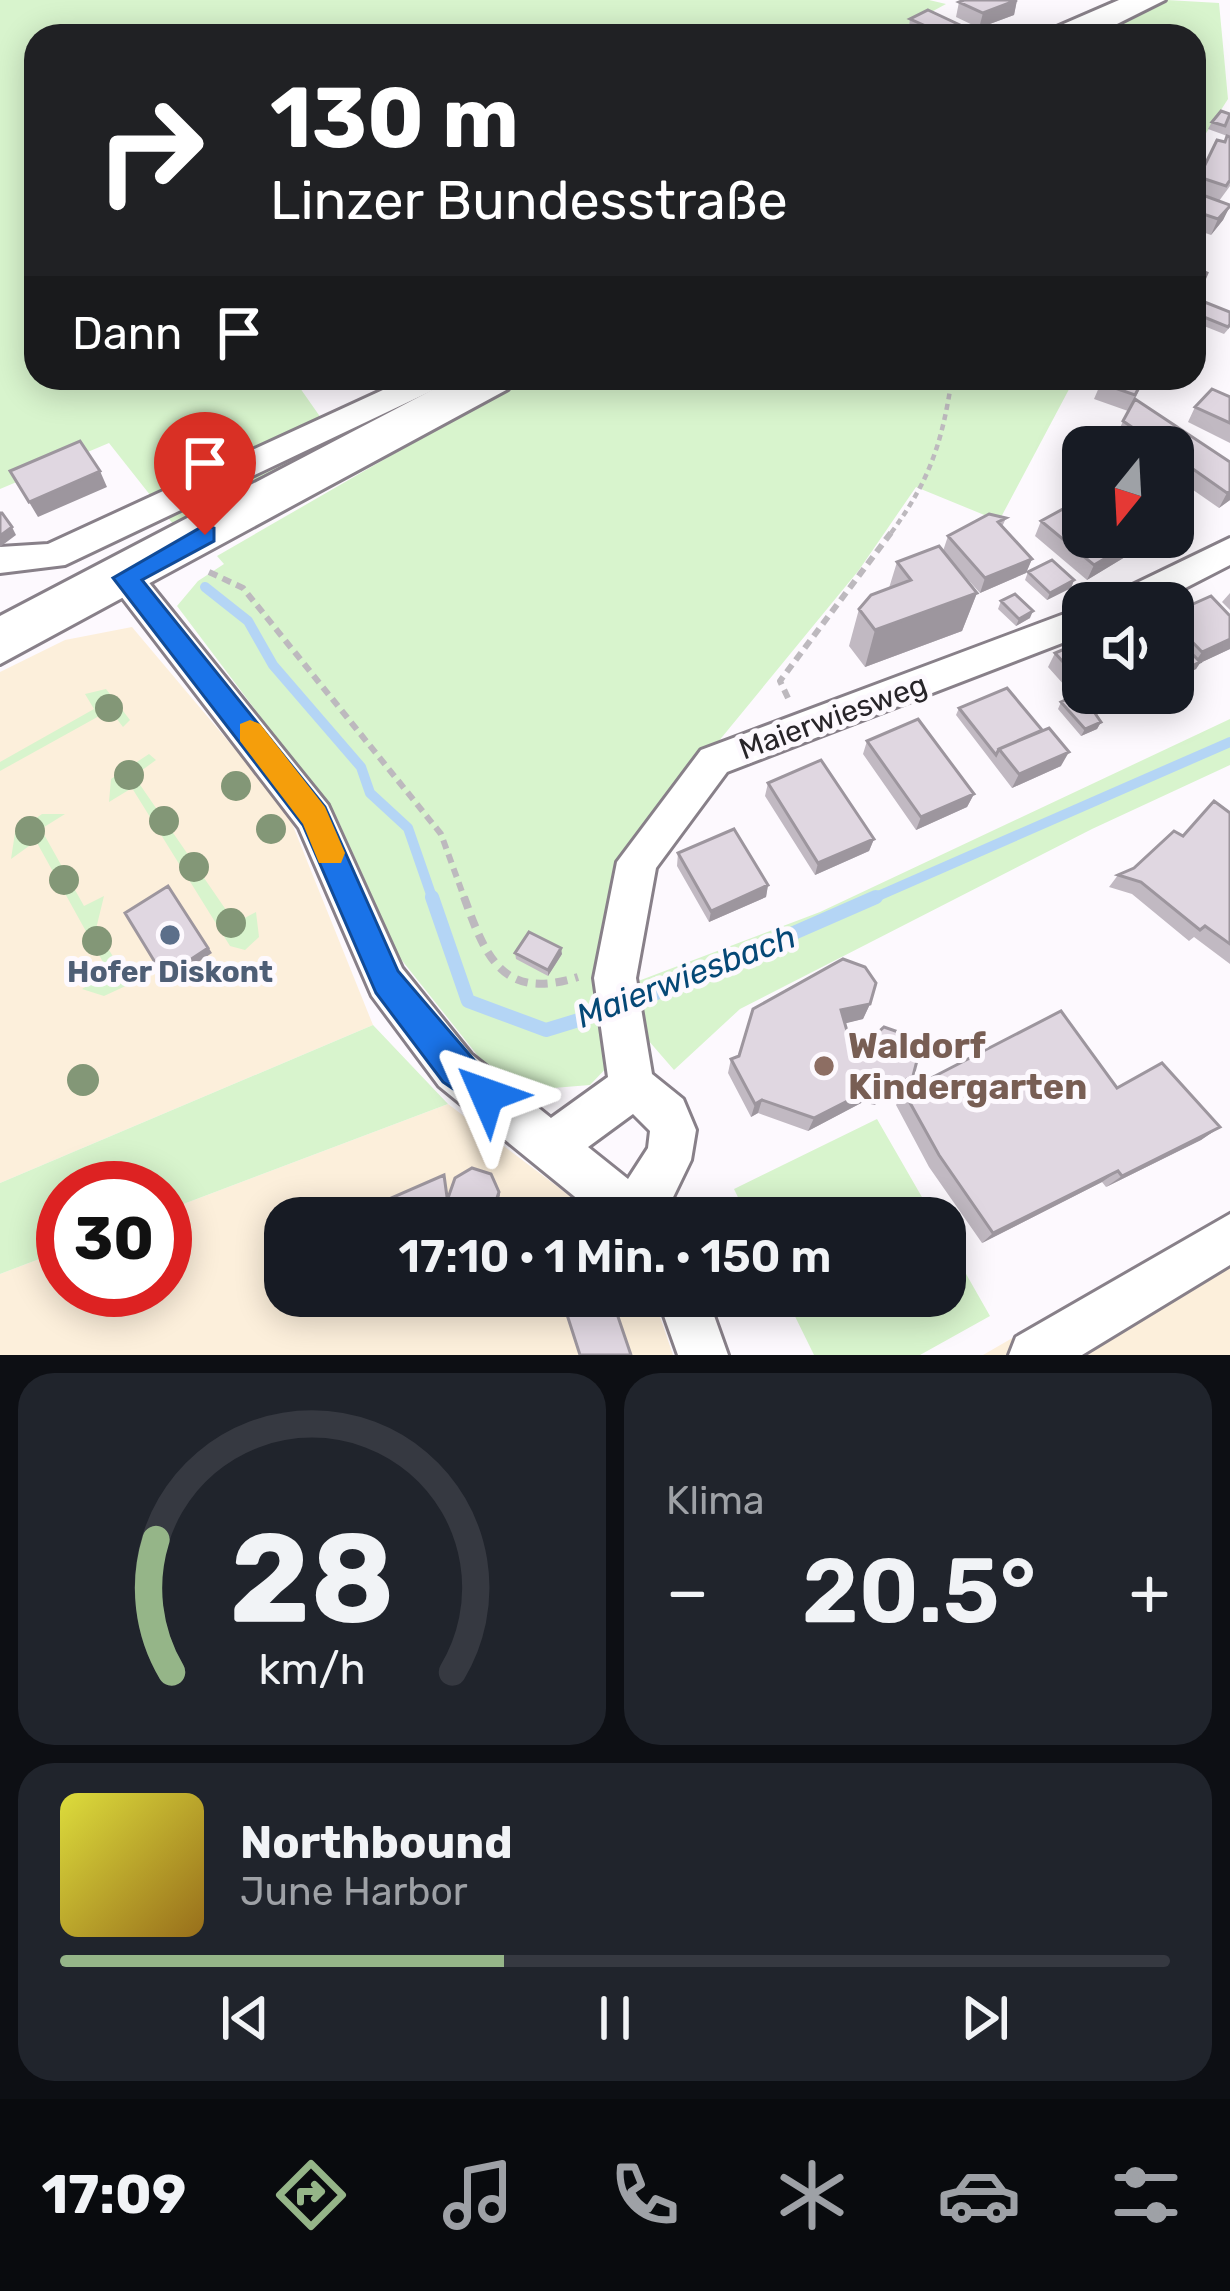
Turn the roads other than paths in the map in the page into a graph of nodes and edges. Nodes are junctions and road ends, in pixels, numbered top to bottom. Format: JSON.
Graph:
{"nodes":[{"id":1,"x":1148,"y":0,"type":"edge"},
{"id":2,"x":1092,"y":24,"type":"edge"},
{"id":3,"x":408,"y":390,"type":"edge"},
{"id":4,"x":469,"y":390,"type":"edge"},
{"id":5,"x":1230,"y":550,"type":"edge"},
{"id":6,"x":0,"y":560,"type":"edge"},
{"id":7,"x":1167,"y":582,"type":"edge"},
{"id":8,"x":139,"y":592,"type":"junction"},
{"id":9,"x":1062,"y":629,"type":"edge"},
{"id":10,"x":0,"y":642,"type":"edge"},
{"id":11,"x":632,"y":1087,"type":"junction"},
{"id":12,"x":551,"y":1146,"type":"junction"},
{"id":13,"x":614,"y":1197,"type":"edge"},
{"id":14,"x":647,"y":1197,"type":"edge"},
{"id":15,"x":1230,"y":1238,"type":"edge"},
{"id":16,"x":689,"y":1317,"type":"edge"},
{"id":17,"x":703,"y":1355,"type":"edge"},
{"id":18,"x":1034,"y":1355,"type":"edge"}],
"edges":[{"from":1,"to":2,"type":"main road"},
{"from":3,"to":6,"type":"street"},
{"from":4,"to":8,"type":"main road"},
{"from":5,"to":7,"type":"street"},
{"from":8,"to":10,"type":"main road"},
{"from":8,"to":12,"type":"street"},
{"from":9,"to":11,"type":"street","name":"Maierwiesweg"},
{"from":11,"to":12,"type":"street"},
{"from":11,"to":14,"type":"street"},
{"from":12,"to":13,"type":"street"},
{"from":15,"to":18,"type":"street"},
{"from":16,"to":17,"type":"street"}]}
